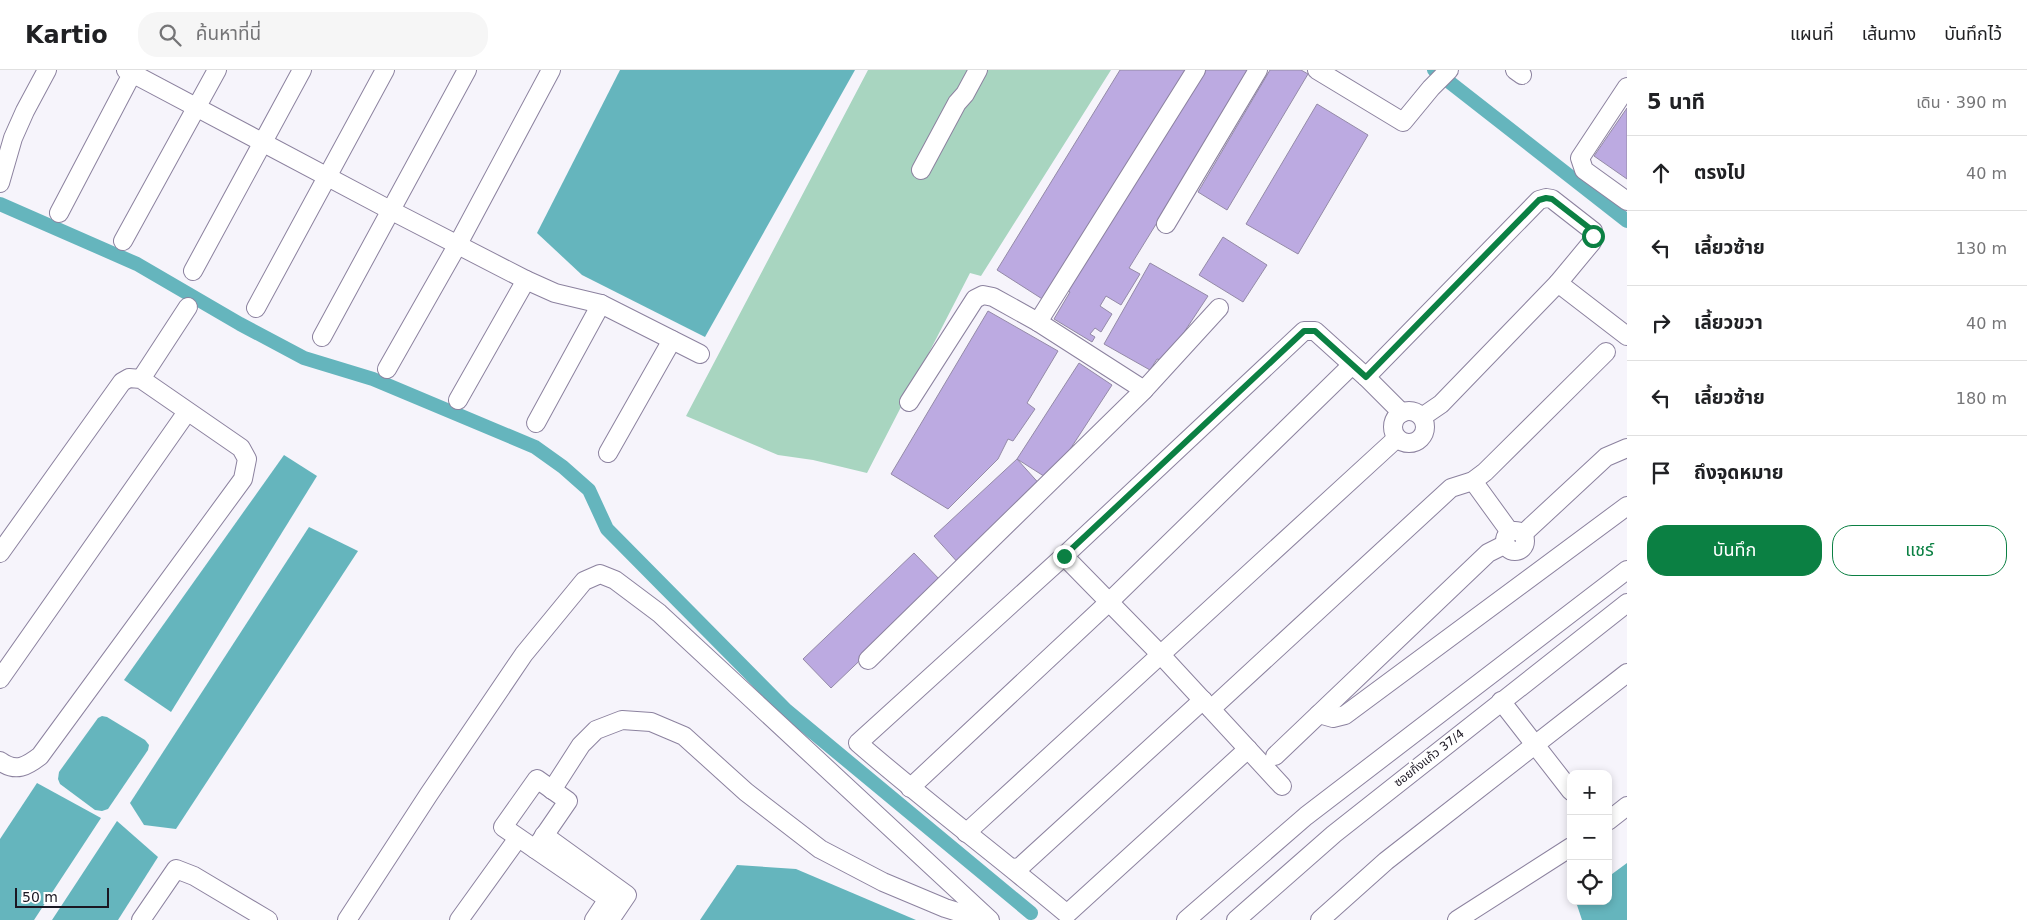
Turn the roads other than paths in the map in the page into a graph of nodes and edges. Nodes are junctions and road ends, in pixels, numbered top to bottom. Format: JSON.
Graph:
{"nodes":[{"id":1,"x":47,"y":70,"type":"edge"},
{"id":2,"x":217,"y":70,"type":"edge"},
{"id":3,"x":302,"y":70,"type":"edge"},
{"id":4,"x":384,"y":70,"type":"edge"},
{"id":5,"x":467,"y":70,"type":"edge"},
{"id":6,"x":550,"y":70,"type":"edge"},
{"id":7,"x":978,"y":70,"type":"edge"},
{"id":8,"x":1196,"y":70,"type":"edge"},
{"id":9,"x":1258,"y":70,"type":"edge"},
{"id":10,"x":1317,"y":70,"type":"edge"},
{"id":11,"x":1449,"y":70,"type":"edge"},
{"id":12,"x":130,"y":71,"type":"edge"},
{"id":13,"x":1627,"y":87,"type":"edge"},
{"id":14,"x":198,"y":107,"type":"junction"},
{"id":15,"x":264,"y":143,"type":"junction"},
{"id":16,"x":921,"y":170,"type":"dead end"},
{"id":17,"x":328,"y":177,"type":"junction"},
{"id":18,"x":0,"y":183,"type":"edge"},
{"id":19,"x":1627,"y":201,"type":"edge"},
{"id":20,"x":392,"y":211,"type":"junction"},
{"id":21,"x":59,"y":213,"type":"dead end"},
{"id":22,"x":1166,"y":224,"type":"dead end"},
{"id":23,"x":124,"y":241,"type":"dead end"},
{"id":24,"x":458,"y":244,"type":"junction"},
{"id":25,"x":193,"y":271,"type":"dead end"},
{"id":26,"x":526,"y":280,"type":"junction"},
{"id":27,"x":1558,"y":283,"type":"junction"},
{"id":28,"x":601,"y":304,"type":"junction"},
{"id":29,"x":188,"y":307,"type":"dead end"},
{"id":30,"x":256,"y":308,"type":"dead end"},
{"id":31,"x":1218,"y":308,"type":"dead end"},
{"id":32,"x":1038,"y":322,"type":"junction"},
{"id":33,"x":1625,"y":328,"type":"edge"},
{"id":34,"x":322,"y":338,"type":"dead end"},
{"id":35,"x":672,"y":340,"type":"junction"},
{"id":36,"x":1606,"y":352,"type":"dead end"},
{"id":37,"x":700,"y":354,"type":"dead end"},
{"id":38,"x":1352,"y":365,"type":"junction"},
{"id":39,"x":387,"y":369,"type":"dead end"},
{"id":40,"x":1366,"y":377,"type":"junction"},
{"id":41,"x":141,"y":379,"type":"junction"},
{"id":42,"x":1144,"y":390,"type":"junction"},
{"id":43,"x":458,"y":400,"type":"dead end"},
{"id":44,"x":910,"y":402,"type":"dead end"},
{"id":45,"x":187,"y":412,"type":"junction"},
{"id":46,"x":1402,"y":413,"type":"junction"},
{"id":47,"x":1422,"y":418,"type":"junction"},
{"id":48,"x":536,"y":423,"type":"dead end"},
{"id":49,"x":1396,"y":438,"type":"junction"},
{"id":50,"x":1627,"y":448,"type":"edge"},
{"id":51,"x":608,"y":453,"type":"dead end"},
{"id":52,"x":1473,"y":481,"type":"junction"},
{"id":53,"x":1627,"y":506,"type":"edge"},
{"id":54,"x":1513,"y":537,"type":"junction"},
{"id":55,"x":0,"y":553,"type":"edge"},
{"id":56,"x":1064,"y":556,"type":"junction"},
{"id":57,"x":1627,"y":570,"type":"edge"},
{"id":58,"x":1109,"y":602,"type":"junction"},
{"id":59,"x":1627,"y":603,"type":"edge"},
{"id":60,"x":1161,"y":655,"type":"junction"},
{"id":61,"x":868,"y":660,"type":"dead end"},
{"id":62,"x":1627,"y":673,"type":"edge"},
{"id":63,"x":0,"y":679,"type":"edge"},
{"id":64,"x":1501,"y":701,"type":"junction"},
{"id":65,"x":1207,"y":705,"type":"junction"},
{"id":66,"x":1319,"y":714,"type":"junction"},
{"id":67,"x":1534,"y":745,"type":"junction"},
{"id":68,"x":1248,"y":750,"type":"junction"},
{"id":69,"x":1275,"y":756,"type":"dead end"},
{"id":70,"x":0,"y":761,"type":"edge"},
{"id":71,"x":1282,"y":786,"type":"dead end"},
{"id":72,"x":1567,"y":787,"type":"edge"},
{"id":73,"x":910,"y":788,"type":"junction"},
{"id":74,"x":552,"y":790,"type":"junction"},
{"id":75,"x":1627,"y":806,"type":"edge"},
{"id":76,"x":1612,"y":818,"type":"edge"},
{"id":77,"x":966,"y":833,"type":"junction"},
{"id":78,"x":518,"y":838,"type":"junction"},
{"id":79,"x":539,"y":842,"type":"junction"},
{"id":80,"x":1567,"y":850,"type":"edge"},
{"id":81,"x":1012,"y":868,"type":"junction"},
{"id":82,"x":605,"y":915,"type":"edge"},
{"id":83,"x":141,"y":920,"type":"edge"},
{"id":84,"x":268,"y":920,"type":"edge"},
{"id":85,"x":347,"y":920,"type":"edge"},
{"id":86,"x":459,"y":920,"type":"edge"},
{"id":87,"x":984,"y":920,"type":"edge"},
{"id":88,"x":990,"y":920,"type":"edge"},
{"id":89,"x":1186,"y":920,"type":"edge"},
{"id":90,"x":1236,"y":920,"type":"edge"},
{"id":91,"x":1320,"y":920,"type":"edge"},
{"id":92,"x":1458,"y":920,"type":"edge"}],
"edges":[{"from":1,"to":18,"type":"street"},
{"from":2,"to":14,"type":"street"},
{"from":3,"to":15,"type":"street"},
{"from":4,"to":17,"type":"street"},
{"from":5,"to":20,"type":"street"},
{"from":6,"to":24,"type":"street"},
{"from":7,"to":16,"type":"street"},
{"from":8,"to":32,"type":"street"},
{"from":9,"to":22,"type":"street"},
{"from":10,"to":11,"type":"street"},
{"from":12,"to":14,"type":"street"},
{"from":12,"to":21,"type":"street"},
{"from":13,"to":19,"type":"street"},
{"from":14,"to":15,"type":"street"},
{"from":14,"to":23,"type":"street"},
{"from":15,"to":17,"type":"street"},
{"from":15,"to":25,"type":"street"},
{"from":17,"to":20,"type":"street"},
{"from":17,"to":30,"type":"street"},
{"from":20,"to":24,"type":"street"},
{"from":20,"to":34,"type":"street"},
{"from":24,"to":26,"type":"street"},
{"from":24,"to":39,"type":"street"},
{"from":26,"to":28,"type":"street"},
{"from":26,"to":43,"type":"street"},
{"from":27,"to":33,"type":"street"},
{"from":27,"to":40,"type":"street"},
{"from":27,"to":47,"type":"street"},
{"from":28,"to":35,"type":"street"},
{"from":28,"to":48,"type":"street"},
{"from":29,"to":41,"type":"street"},
{"from":31,"to":42,"type":"street"},
{"from":32,"to":42,"type":"street"},
{"from":32,"to":44,"type":"street"},
{"from":35,"to":37,"type":"street"},
{"from":35,"to":51,"type":"street"},
{"from":36,"to":52,"type":"street"},
{"from":38,"to":40,"type":"street"},
{"from":38,"to":56,"type":"street"},
{"from":38,"to":58,"type":"street"},
{"from":40,"to":46,"type":"street"},
{"from":41,"to":45,"type":"street"},
{"from":41,"to":55,"type":"street"},
{"from":42,"to":61,"type":"street"},
{"from":45,"to":63,"type":"street"},
{"from":45,"to":70,"type":"street"},
{"from":46,"to":47,"type":"street"},
{"from":46,"to":49,"type":"street"},
{"from":47,"to":49,"type":"street"},
{"from":49,"to":60,"type":"street"},
{"from":50,"to":54,"type":"street"},
{"from":52,"to":54,"type":"street"},
{"from":52,"to":65,"type":"street"},
{"from":53,"to":66,"type":"street"},
{"from":54,"to":66,"type":"street"},
{"from":56,"to":58,"type":"street"},
{"from":56,"to":73,"type":"street"},
{"from":57,"to":89,"type":"street"},
{"from":58,"to":60,"type":"street"},
{"from":58,"to":73,"type":"street"},
{"from":59,"to":64,"type":"street","name":"ซอยกิ่งแก้ว 37/4"},
{"from":60,"to":65,"type":"street"},
{"from":60,"to":77,"type":"street"},
{"from":62,"to":67,"type":"street"},
{"from":64,"to":67,"type":"street"},
{"from":64,"to":90,"type":"street","name":"ซอยกิ่งแก้ว 37/4"},
{"from":65,"to":68,"type":"street"},
{"from":65,"to":81,"type":"street"},
{"from":66,"to":69,"type":"street"},
{"from":67,"to":72,"type":"street"},
{"from":67,"to":91,"type":"street"},
{"from":68,"to":71,"type":"street"},
{"from":68,"to":81,"type":"street"},
{"from":73,"to":77,"type":"street"},
{"from":74,"to":78,"type":"street"},
{"from":74,"to":79,"type":"street"},
{"from":74,"to":87,"type":"street"},
{"from":75,"to":76,"type":"street"},
{"from":77,"to":81,"type":"street"},
{"from":78,"to":79,"type":"street"},
{"from":78,"to":86,"type":"street"},
{"from":79,"to":82,"type":"street"},
{"from":80,"to":92,"type":"street"},
{"from":83,"to":84,"type":"street"},
{"from":85,"to":88,"type":"street"}]}
